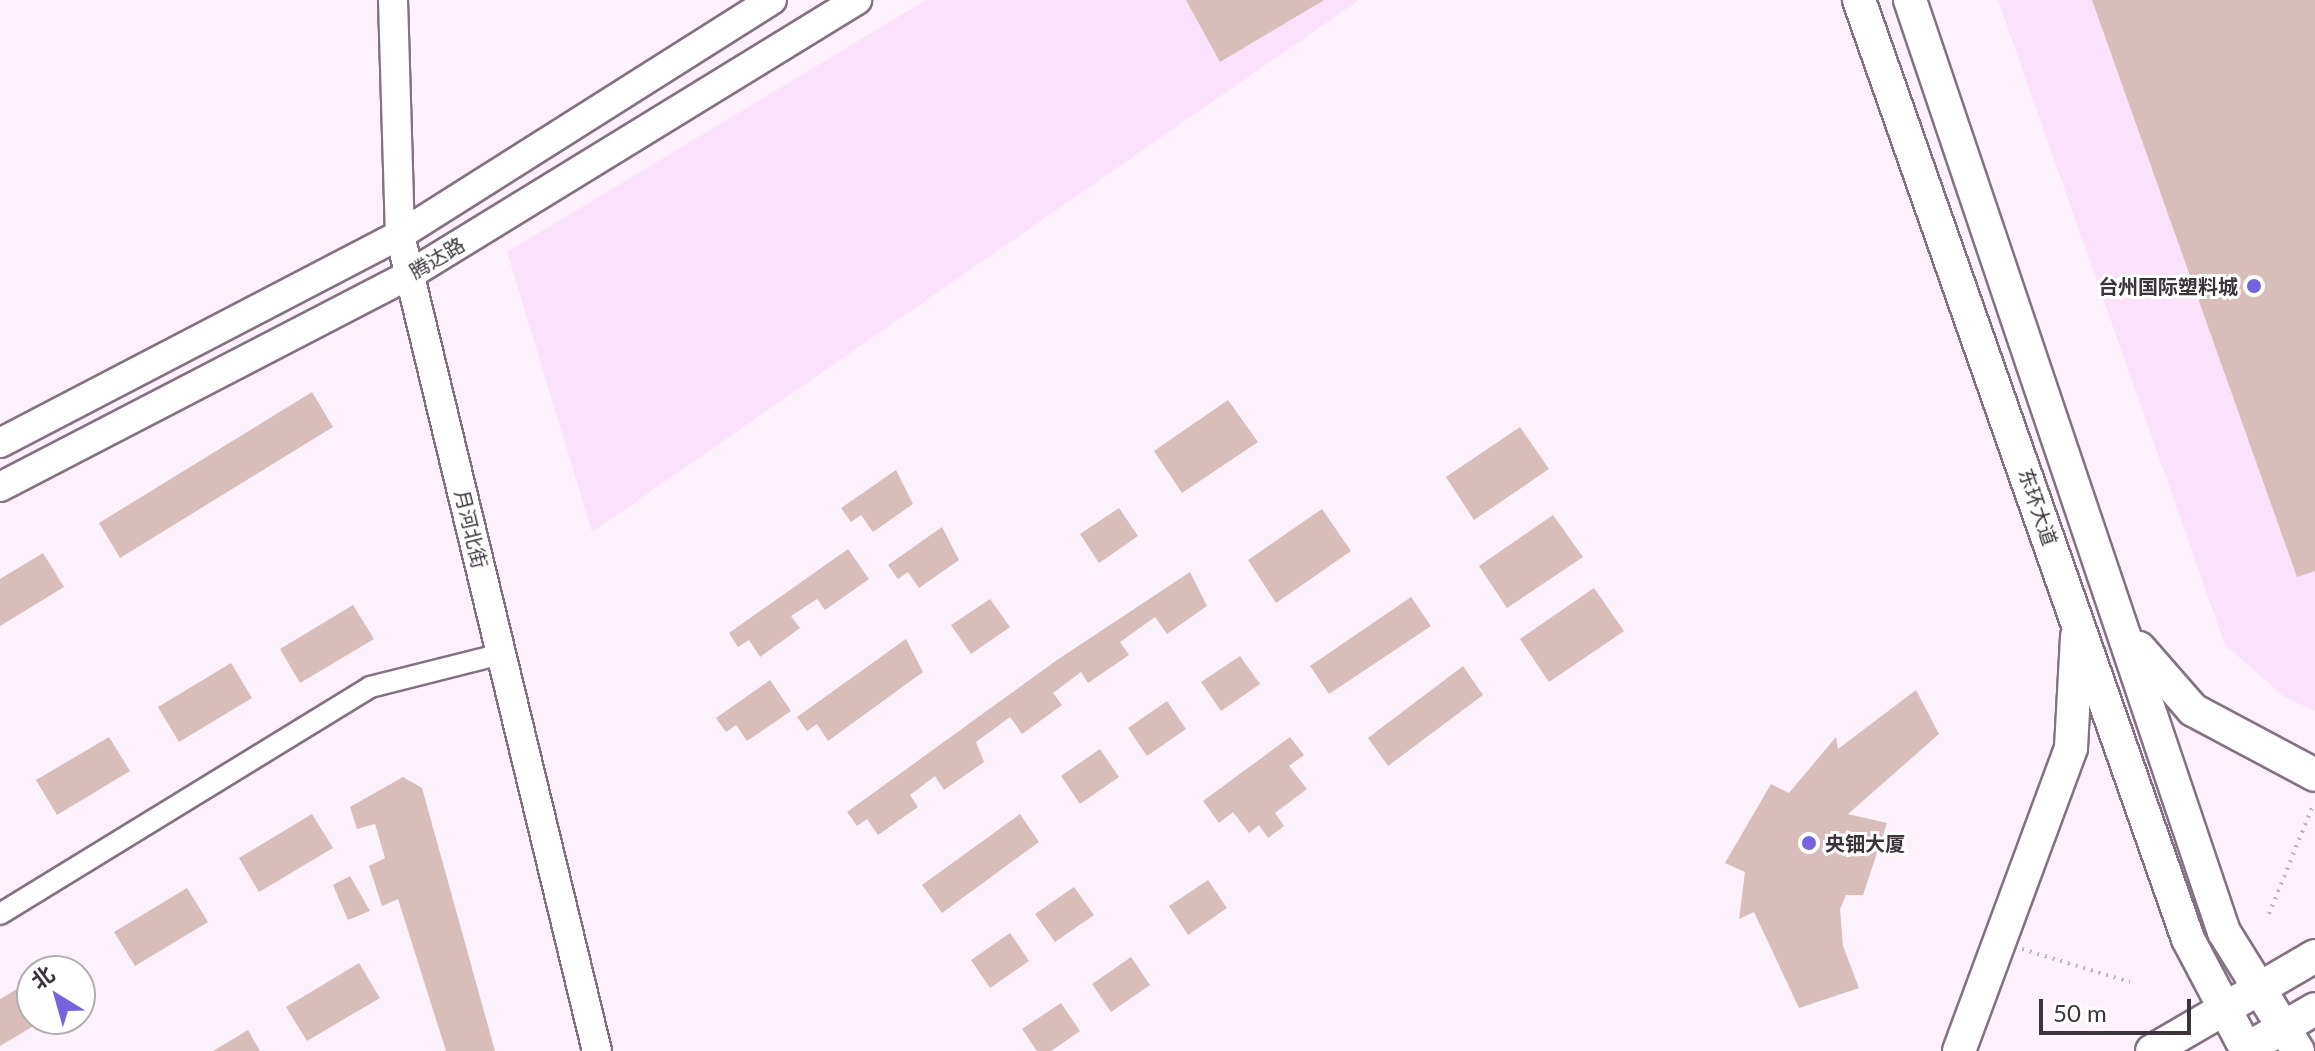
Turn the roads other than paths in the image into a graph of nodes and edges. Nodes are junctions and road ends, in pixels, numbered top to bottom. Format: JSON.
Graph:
{"nodes":[{"id":1,"x":393,"y":0,"type":"edge"},
{"id":2,"x":772,"y":0,"type":"edge"},
{"id":3,"x":857,"y":0,"type":"edge"},
{"id":4,"x":1859,"y":0,"type":"edge"},
{"id":5,"x":1910,"y":0,"type":"edge"},
{"id":6,"x":400,"y":235,"type":"junction"},
{"id":7,"x":409,"y":275,"type":"junction"},
{"id":8,"x":0,"y":443,"type":"edge"},
{"id":9,"x":0,"y":487,"type":"edge"},
{"id":10,"x":2078,"y":620,"type":"junction"},
{"id":11,"x":2129,"y":636,"type":"junction"},
{"id":12,"x":501,"y":654,"type":"junction"},
{"id":13,"x":2314,"y":790,"type":"edge"},
{"id":14,"x":0,"y":914,"type":"edge"},
{"id":15,"x":2315,"y":956,"type":"edge"},
{"id":16,"x":2256,"y":990,"type":"junction"},
{"id":17,"x":2222,"y":1010,"type":"junction"},
{"id":18,"x":2314,"y":1010,"type":"edge"},
{"id":19,"x":2289,"y":1040,"type":"edge"},
{"id":20,"x":2245,"y":1050,"type":"edge"},
{"id":21,"x":597,"y":1051,"type":"edge"},
{"id":22,"x":1959,"y":1051,"type":"edge"},
{"id":23,"x":2152,"y":1051,"type":"edge"}],
"edges":[{"from":1,"to":6,"type":"main road","name":"月河北街"},
{"from":2,"to":6,"type":"main road","name":"腾达路"},
{"from":3,"to":7,"type":"main road","name":"腾达路"},
{"from":4,"to":10,"type":"main road","name":"东环大道"},
{"from":5,"to":11,"type":"main road"},
{"from":6,"to":7,"type":"main road","name":"月河北街"},
{"from":6,"to":8,"type":"main road","name":"腾达路"},
{"from":7,"to":9,"type":"main road","name":"腾达路"},
{"from":7,"to":12,"type":"main road","name":"月河北街"},
{"from":10,"to":17,"type":"main road","name":"东环大道"},
{"from":10,"to":22,"type":"main road"},
{"from":11,"to":13,"type":"main road"},
{"from":11,"to":16,"type":"main road"},
{"from":12,"to":14,"type":"street"},
{"from":12,"to":21,"type":"main road","name":"月河北街"},
{"from":15,"to":16,"type":"main road"},
{"from":16,"to":17,"type":"main road"},
{"from":16,"to":19,"type":"main road"},
{"from":17,"to":20,"type":"main road","name":"东环大道"},
{"from":17,"to":23,"type":"main road"},
{"from":18,"to":19,"type":"main road"},
{"from":19,"to":20,"type":"main road"}]}
